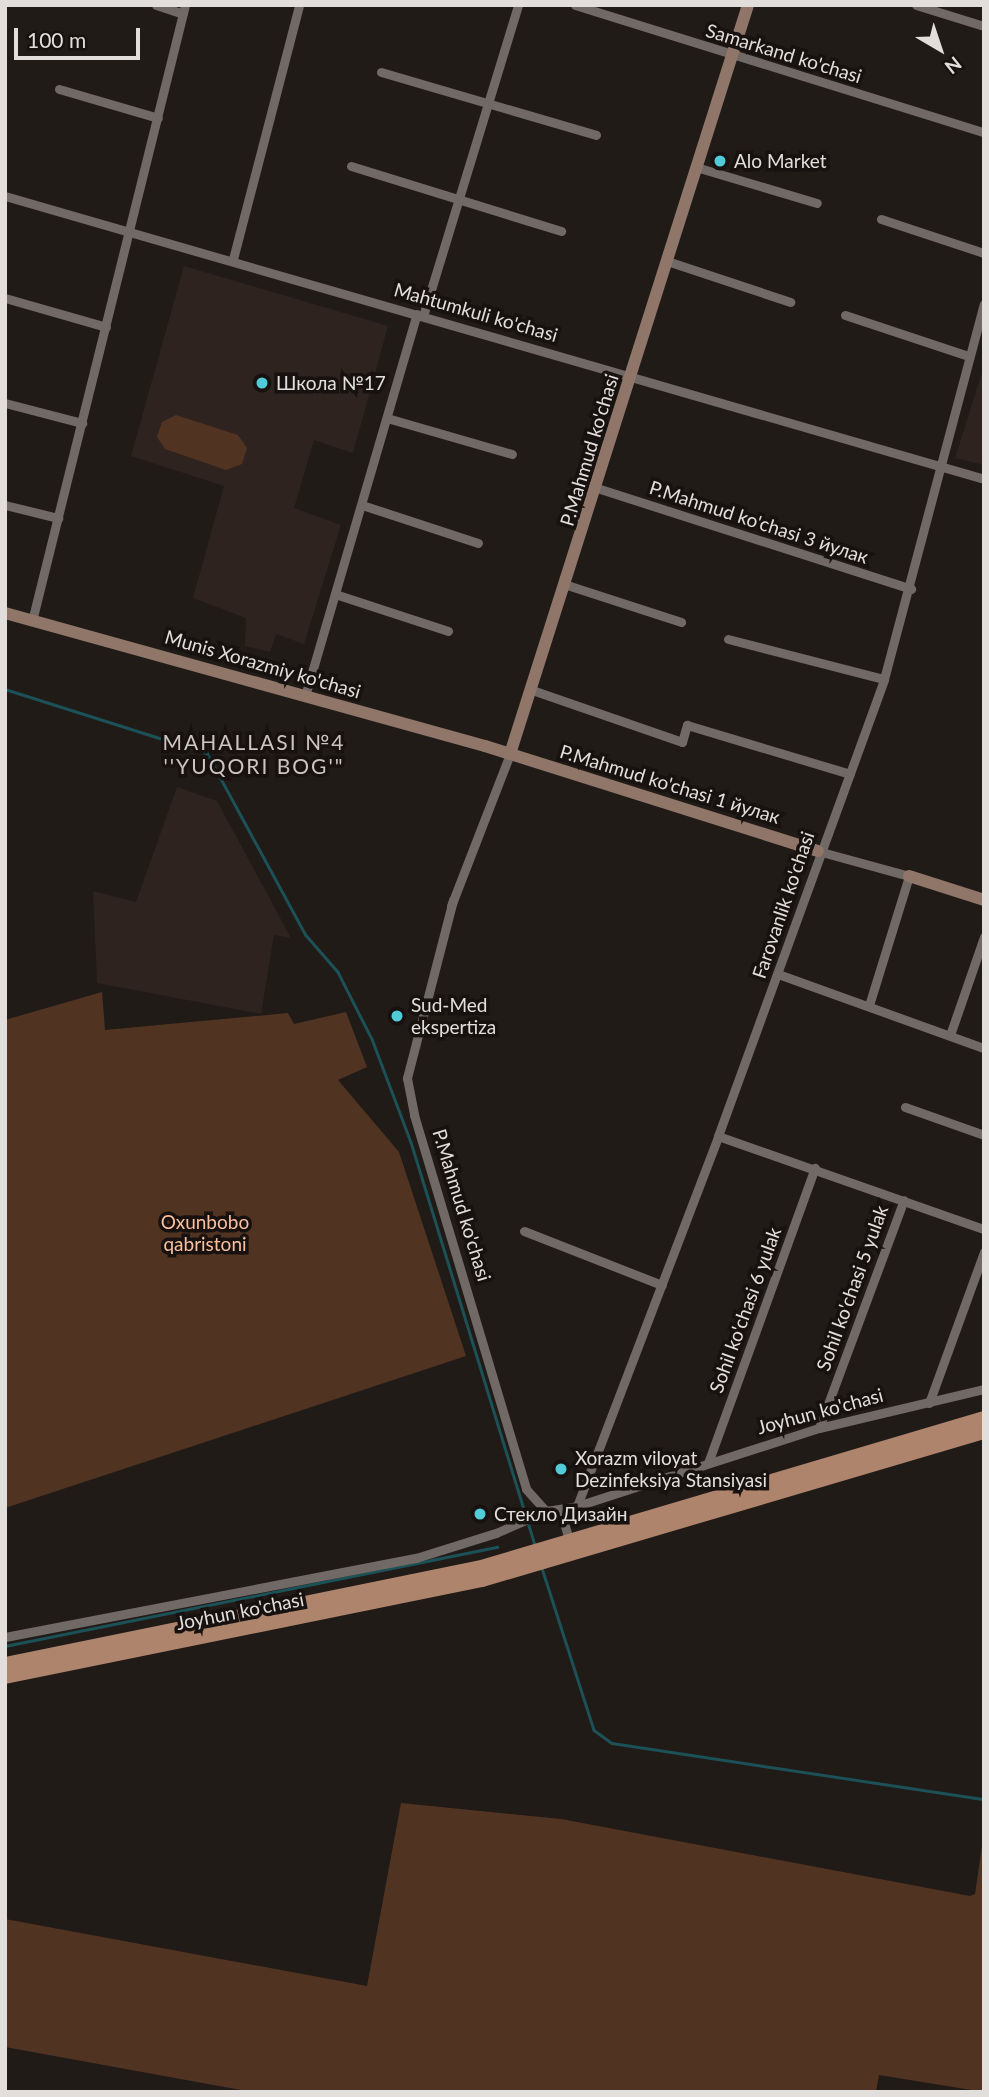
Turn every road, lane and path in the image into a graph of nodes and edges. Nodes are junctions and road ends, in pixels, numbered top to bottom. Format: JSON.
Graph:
{"nodes":[{"id":1,"x":156,"y":5,"type":"edge"},
{"id":2,"x":299,"y":5,"type":"edge"},
{"id":3,"x":518,"y":5,"type":"edge"},
{"id":4,"x":575,"y":5,"type":"edge"},
{"id":5,"x":747,"y":5,"type":"edge"},
{"id":6,"x":916,"y":5,"type":"edge"},
{"id":7,"x":184,"y":9,"type":"edge"},
{"id":8,"x":984,"y":26,"type":"edge"},
{"id":9,"x":731,"y":55,"type":"junction"},
{"id":10,"x":381,"y":72,"type":"dead end"},
{"id":11,"x":59,"y":89,"type":"dead end"},
{"id":12,"x":491,"y":102,"type":"junction"},
{"id":13,"x":158,"y":118,"type":"junction"},
{"id":14,"x":984,"y":132,"type":"edge"},
{"id":15,"x":596,"y":135,"type":"dead end"},
{"id":16,"x":351,"y":166,"type":"dead end"},
{"id":17,"x":696,"y":167,"type":"junction"},
{"id":18,"x":5,"y":196,"type":"edge"},
{"id":19,"x":459,"y":201,"type":"junction"},
{"id":20,"x":817,"y":203,"type":"dead end"},
{"id":21,"x":880,"y":219,"type":"dead end"},
{"id":22,"x":132,"y":229,"type":"junction"},
{"id":23,"x":561,"y":231,"type":"dead end"},
{"id":24,"x":984,"y":253,"type":"edge"},
{"id":25,"x":233,"y":259,"type":"junction"},
{"id":26,"x":667,"y":261,"type":"junction"},
{"id":27,"x":5,"y":298,"type":"edge"},
{"id":28,"x":790,"y":302,"type":"dead end"},
{"id":29,"x":984,"y":304,"type":"edge"},
{"id":30,"x":420,"y":315,"type":"junction"},
{"id":31,"x":845,"y":315,"type":"dead end"},
{"id":32,"x":106,"y":327,"type":"junction"},
{"id":33,"x":968,"y":356,"type":"junction"},
{"id":34,"x":633,"y":375,"type":"junction"},
{"id":35,"x":5,"y":403,"type":"edge"},
{"id":36,"x":387,"y":418,"type":"junction"},
{"id":37,"x":82,"y":423,"type":"junction"},
{"id":38,"x":512,"y":454,"type":"dead end"},
{"id":39,"x":939,"y":467,"type":"junction"},
{"id":40,"x":984,"y":479,"type":"edge"},
{"id":41,"x":597,"y":488,"type":"junction"},
{"id":42,"x":5,"y":505,"type":"edge"},
{"id":43,"x":362,"y":505,"type":"junction"},
{"id":44,"x":58,"y":518,"type":"junction"},
{"id":45,"x":478,"y":543,"type":"dead end"},
{"id":46,"x":567,"y":585,"type":"junction"},
{"id":47,"x":911,"y":589,"type":"junction"},
{"id":48,"x":335,"y":594,"type":"junction"},
{"id":49,"x":5,"y":613,"type":"edge"},
{"id":50,"x":32,"y":621,"type":"junction"},
{"id":51,"x":681,"y":622,"type":"dead end"},
{"id":52,"x":448,"y":631,"type":"dead end"},
{"id":53,"x":728,"y":639,"type":"dead end"},
{"id":54,"x":884,"y":679,"type":"junction"},
{"id":55,"x":532,"y":690,"type":"junction"},
{"id":56,"x":306,"y":696,"type":"junction"},
{"id":57,"x":510,"y":754,"type":"junction"},
{"id":58,"x":850,"y":774,"type":"junction"},
{"id":59,"x":818,"y":851,"type":"junction"},
{"id":60,"x":909,"y":876,"type":"junction"},
{"id":61,"x":453,"y":900,"type":"junction"},
{"id":62,"x":984,"y":900,"type":"edge"},
{"id":63,"x":984,"y":937,"type":"edge"},
{"id":64,"x":778,"y":974,"type":"junction"},
{"id":65,"x":869,"y":1005,"type":"junction"},
{"id":66,"x":950,"y":1035,"type":"junction"},
{"id":67,"x":984,"y":1048,"type":"edge"},
{"id":68,"x":401,"y":1082,"type":"dead end"},
{"id":69,"x":905,"y":1107,"type":"dead end"},
{"id":70,"x":984,"y":1135,"type":"edge"},
{"id":71,"x":718,"y":1136,"type":"junction"},
{"id":72,"x":815,"y":1168,"type":"junction"},
{"id":73,"x":904,"y":1200,"type":"junction"},
{"id":74,"x":984,"y":1229,"type":"edge"},
{"id":75,"x":524,"y":1231,"type":"dead end"},
{"id":76,"x":984,"y":1252,"type":"edge"},
{"id":77,"x":662,"y":1285,"type":"junction"},
{"id":78,"x":984,"y":1389,"type":"edge"},
{"id":79,"x":929,"y":1403,"type":"junction"},
{"id":80,"x":984,"y":1418,"type":"edge"},
{"id":81,"x":819,"y":1428,"type":"junction"},
{"id":82,"x":984,"y":1432,"type":"edge"},
{"id":83,"x":708,"y":1463,"type":"junction"},
{"id":84,"x":577,"y":1506,"type":"junction"},
{"id":85,"x":560,"y":1510,"type":"junction"},
{"id":86,"x":546,"y":1511,"type":"junction"},
{"id":87,"x":567,"y":1548,"type":"junction"},
{"id":88,"x":480,"y":1574,"type":"junction"},
{"id":89,"x":5,"y":1637,"type":"edge"},
{"id":90,"x":5,"y":1664,"type":"edge"},
{"id":91,"x":5,"y":1677,"type":"edge"}],
"edges":[{"from":1,"to":7,"type":"street"},
{"from":2,"to":25,"type":"street"},
{"from":3,"to":12,"type":"street"},
{"from":4,"to":9,"type":"street","name":"Samarkand ko'chasi"},
{"from":5,"to":9,"type":"street","name":"P.Mahmud ko'chasi"},
{"from":6,"to":8,"type":"street"},
{"from":7,"to":13,"type":"street"},
{"from":9,"to":14,"type":"street","name":"Samarkand ko'chasi"},
{"from":9,"to":17,"type":"street","name":"P.Mahmud ko'chasi"},
{"from":10,"to":12,"type":"street"},
{"from":11,"to":13,"type":"street"},
{"from":12,"to":15,"type":"street"},
{"from":12,"to":19,"type":"street"},
{"from":13,"to":22,"type":"street"},
{"from":16,"to":19,"type":"street"},
{"from":17,"to":20,"type":"street"},
{"from":17,"to":26,"type":"street","name":"P.Mahmud ko'chasi"},
{"from":18,"to":22,"type":"street","name":"Mahtumkuli ko'chasi"},
{"from":19,"to":23,"type":"street"},
{"from":19,"to":30,"type":"street"},
{"from":21,"to":24,"type":"street"},
{"from":22,"to":25,"type":"street","name":"Mahtumkuli ko'chasi"},
{"from":22,"to":32,"type":"street"},
{"from":25,"to":30,"type":"street","name":"Mahtumkuli ko'chasi"},
{"from":26,"to":28,"type":"street"},
{"from":26,"to":34,"type":"street","name":"P.Mahmud ko'chasi"},
{"from":27,"to":32,"type":"street"},
{"from":29,"to":33,"type":"street","name":"Farovanlik ko'chasi"},
{"from":30,"to":34,"type":"street","name":"Mahtumkuli ko'chasi"},
{"from":30,"to":36,"type":"street"},
{"from":31,"to":33,"type":"street"},
{"from":32,"to":37,"type":"street"},
{"from":33,"to":39,"type":"street","name":"Farovanlik ko'chasi"},
{"from":34,"to":39,"type":"street","name":"Mahtumkuli ko'chasi"},
{"from":34,"to":41,"type":"street","name":"P.Mahmud ko'chasi"},
{"from":35,"to":37,"type":"street"},
{"from":36,"to":38,"type":"street"},
{"from":36,"to":43,"type":"street"},
{"from":37,"to":44,"type":"street"},
{"from":39,"to":40,"type":"street","name":"Mahtumkuli ko'chasi"},
{"from":39,"to":47,"type":"street","name":"Farovanlik ko'chasi"},
{"from":41,"to":46,"type":"street","name":"P.Mahmud ko'chasi"},
{"from":41,"to":47,"type":"street","name":"P.Mahmud ko'chasi 3 йулак"},
{"from":42,"to":44,"type":"street"},
{"from":43,"to":45,"type":"street"},
{"from":43,"to":48,"type":"street"},
{"from":44,"to":50,"type":"street"},
{"from":46,"to":51,"type":"street"},
{"from":46,"to":55,"type":"street","name":"P.Mahmud ko'chasi"},
{"from":47,"to":54,"type":"street","name":"Farovanlik ko'chasi"},
{"from":48,"to":52,"type":"street"},
{"from":48,"to":56,"type":"street"},
{"from":49,"to":50,"type":"street","name":"Munis Xorazmiy ko'chasi"},
{"from":50,"to":56,"type":"street","name":"Munis Xorazmiy ko'chasi"},
{"from":53,"to":54,"type":"street"},
{"from":54,"to":58,"type":"street","name":"Farovanlik ko'chasi"},
{"from":55,"to":57,"type":"street","name":"P.Mahmud ko'chasi"},
{"from":55,"to":58,"type":"street"},
{"from":56,"to":57,"type":"street","name":"Munis Xorazmiy ko'chasi"},
{"from":57,"to":59,"type":"street","name":"P.Mahmud ko'chasi 1 йулак"},
{"from":57,"to":61,"type":"street","name":"P.Mahmud ko'chasi"},
{"from":58,"to":59,"type":"street","name":"Farovanlik ko'chasi"},
{"from":59,"to":60,"type":"street"},
{"from":59,"to":64,"type":"street","name":"Farovanlik ko'chasi"},
{"from":60,"to":62,"type":"street"},
{"from":60,"to":65,"type":"street"},
{"from":61,"to":68,"type":"street","name":"P.Mahmud ko'chasi"},
{"from":61,"to":86,"type":"street","name":"P.Mahmud ko'chasi"},
{"from":63,"to":66,"type":"street"},
{"from":64,"to":65,"type":"street"},
{"from":64,"to":71,"type":"street","name":"Farovanlik ko'chasi"},
{"from":65,"to":66,"type":"street"},
{"from":66,"to":67,"type":"street"},
{"from":69,"to":70,"type":"street"},
{"from":71,"to":72,"type":"street"},
{"from":71,"to":77,"type":"street","name":"Farovanlik ko'chasi"},
{"from":72,"to":73,"type":"street"},
{"from":72,"to":83,"type":"street","name":"Sohil ko'chasi 6 yulak"},
{"from":73,"to":74,"type":"street"},
{"from":73,"to":81,"type":"street","name":"Sohil ko'chasi 5 yulak"},
{"from":75,"to":77,"type":"street"},
{"from":76,"to":79,"type":"street"},
{"from":77,"to":84,"type":"street","name":"Farovanlik ko'chasi"},
{"from":78,"to":79,"type":"street","name":"Joyhun ko'chasi"},
{"from":79,"to":81,"type":"street","name":"Joyhun ko'chasi"},
{"from":80,"to":87,"type":"main road"},
{"from":81,"to":83,"type":"street","name":"Joyhun ko'chasi"},
{"from":82,"to":87,"type":"main road"},
{"from":83,"to":84,"type":"street","name":"Joyhun ko'chasi"},
{"from":84,"to":85,"type":"street","name":"Joyhun ko'chasi"},
{"from":85,"to":86,"type":"street","name":"Joyhun ko'chasi"},
{"from":85,"to":87,"type":"street"},
{"from":86,"to":89,"type":"street","name":"Joyhun ko'chasi"},
{"from":87,"to":88,"type":"main road"},
{"from":88,"to":90,"type":"main road","name":"Joyhun ko'chasi"},
{"from":88,"to":91,"type":"main road","name":"Joyhun ko'chasi"}]}
